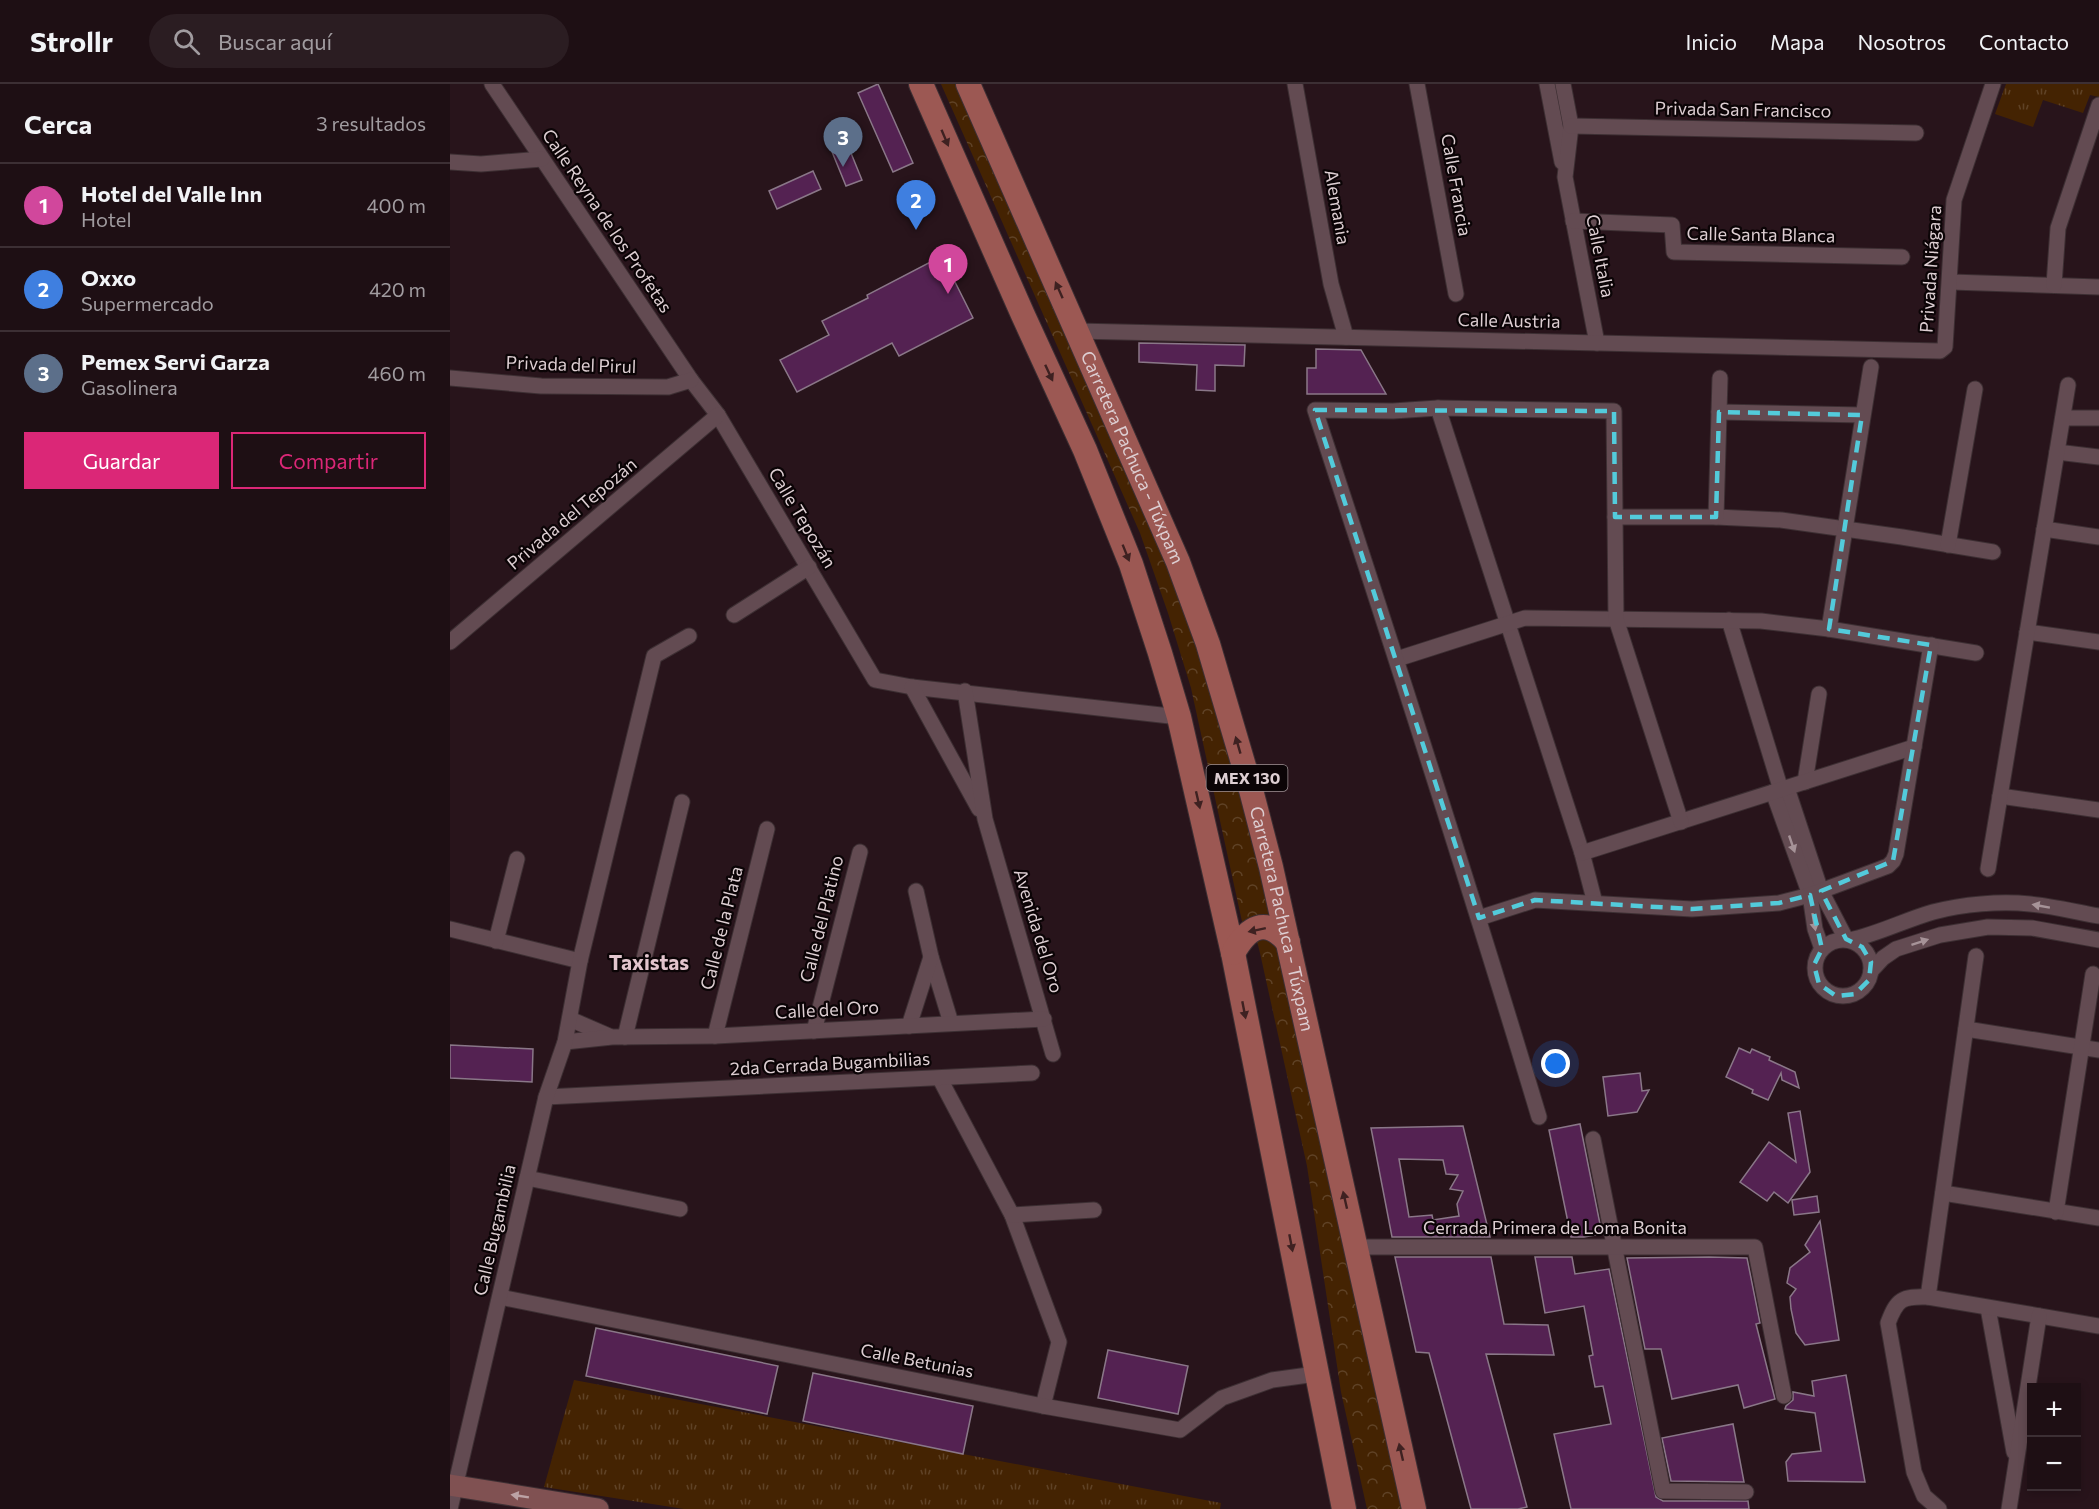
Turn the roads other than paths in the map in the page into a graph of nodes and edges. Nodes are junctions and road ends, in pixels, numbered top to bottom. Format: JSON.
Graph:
{"nodes":[{"id":1,"x":492,"y":84,"type":"edge"},
{"id":2,"x":921,"y":84,"type":"edge"},
{"id":3,"x":968,"y":84,"type":"edge"},
{"id":4,"x":1295,"y":84,"type":"edge"},
{"id":5,"x":1418,"y":84,"type":"edge"},
{"id":6,"x":1547,"y":84,"type":"edge"},
{"id":7,"x":1563,"y":84,"type":"edge"},
{"id":8,"x":1993,"y":84,"type":"edge"},
{"id":9,"x":2099,"y":105,"type":"edge"},
{"id":10,"x":1570,"y":126,"type":"junction"},
{"id":11,"x":1916,"y":133,"type":"dead end"},
{"id":12,"x":542,"y":159,"type":"junction"},
{"id":13,"x":450,"y":162,"type":"edge"},
{"id":14,"x":1565,"y":177,"type":"junction"},
{"id":15,"x":1573,"y":221,"type":"junction"},
{"id":16,"x":1902,"y":257,"type":"dead end"},
{"id":17,"x":1951,"y":282,"type":"junction"},
{"id":18,"x":2054,"y":285,"type":"junction"},
{"id":19,"x":2099,"y":287,"type":"edge"},
{"id":20,"x":1456,"y":294,"type":"dead end"},
{"id":21,"x":1077,"y":331,"type":"junction"},
{"id":22,"x":1346,"y":337,"type":"junction"},
{"id":23,"x":1597,"y":343,"type":"junction"},
{"id":24,"x":1940,"y":351,"type":"joint"},
{"id":25,"x":1870,"y":367,"type":"dead end"},
{"id":26,"x":450,"y":378,"type":"edge"},
{"id":27,"x":1720,"y":378,"type":"dead end"},
{"id":28,"x":691,"y":380,"type":"junction"},
{"id":29,"x":2068,"y":385,"type":"dead end"},
{"id":30,"x":1975,"y":389,"type":"dead end"},
{"id":31,"x":1438,"y":408,"type":"junction"},
{"id":32,"x":1719,"y":412,"type":"junction"},
{"id":33,"x":1862,"y":415,"type":"junction"},
{"id":34,"x":718,"y":416,"type":"junction"},
{"id":35,"x":2063,"y":418,"type":"junction"},
{"id":36,"x":2099,"y":418,"type":"edge"},
{"id":37,"x":2057,"y":452,"type":"junction"},
{"id":38,"x":2099,"y":457,"type":"edge"},
{"id":39,"x":1615,"y":517,"type":"junction"},
{"id":40,"x":1716,"y":517,"type":"junction"},
{"id":41,"x":1844,"y":529,"type":"junction"},
{"id":42,"x":2044,"y":529,"type":"junction"},
{"id":43,"x":2099,"y":537,"type":"edge"},
{"id":44,"x":1948,"y":545,"type":"junction"},
{"id":45,"x":1993,"y":552,"type":"dead end"},
{"id":46,"x":809,"y":567,"type":"junction"},
{"id":47,"x":734,"y":615,"type":"dead end"},
{"id":48,"x":1616,"y":619,"type":"junction"},
{"id":49,"x":1729,"y":620,"type":"junction"},
{"id":50,"x":1508,"y":622,"type":"junction"},
{"id":51,"x":1829,"y":629,"type":"junction"},
{"id":52,"x":2027,"y":632,"type":"junction"},
{"id":53,"x":453,"y":636,"type":"edge"},
{"id":54,"x":688,"y":636,"type":"dead end"},
{"id":55,"x":2099,"y":642,"type":"edge"},
{"id":56,"x":1931,"y":645,"type":"junction"},
{"id":57,"x":1976,"y":653,"type":"dead end"},
{"id":58,"x":1397,"y":659,"type":"junction"},
{"id":59,"x":912,"y":687,"type":"junction"},
{"id":60,"x":965,"y":692,"type":"junction"},
{"id":61,"x":1819,"y":694,"type":"dead end"},
{"id":62,"x":1179,"y":717,"type":"junction"},
{"id":63,"x":1914,"y":747,"type":"junction"},
{"id":64,"x":1805,"y":782,"type":"junction"},
{"id":65,"x":1781,"y":790,"type":"junction"},
{"id":66,"x":2000,"y":796,"type":"junction"},
{"id":67,"x":682,"y":802,"type":"dead end"},
{"id":68,"x":2099,"y":810,"type":"edge"},
{"id":69,"x":985,"y":819,"type":"junction"},
{"id":70,"x":1681,"y":822,"type":"junction"},
{"id":71,"x":767,"y":829,"type":"dead end"},
{"id":72,"x":860,"y":852,"type":"dead end"},
{"id":73,"x":1582,"y":853,"type":"junction"},
{"id":74,"x":517,"y":859,"type":"dead end"},
{"id":75,"x":1988,"y":869,"type":"dead end"},
{"id":76,"x":916,"y":891,"type":"dead end"},
{"id":77,"x":1815,"y":893,"type":"junction"},
{"id":78,"x":1595,"y":903,"type":"junction"},
{"id":79,"x":2099,"y":916,"type":"edge"},
{"id":80,"x":1479,"y":918,"type":"junction"},
{"id":81,"x":450,"y":929,"type":"edge"},
{"id":82,"x":1848,"y":940,"type":"junction"},
{"id":83,"x":2099,"y":940,"type":"edge"},
{"id":84,"x":496,"y":941,"type":"junction"},
{"id":85,"x":1288,"y":942,"type":"junction"},
{"id":86,"x":1822,"y":949,"type":"junction"},
{"id":87,"x":1233,"y":953,"type":"junction"},
{"id":88,"x":1976,"y":956,"type":"dead end"},
{"id":89,"x":931,"y":957,"type":"junction"},
{"id":90,"x":580,"y":961,"type":"junction"},
{"id":91,"x":1871,"y":971,"type":"junction"},
{"id":92,"x":2093,"y":974,"type":"dead end"},
{"id":93,"x":570,"y":1019,"type":"junction"},
{"id":94,"x":1044,"y":1019,"type":"junction"},
{"id":95,"x":951,"y":1023,"type":"junction"},
{"id":96,"x":909,"y":1026,"type":"junction"},
{"id":97,"x":1966,"y":1029,"type":"junction"},
{"id":98,"x":814,"y":1031,"type":"junction"},
{"id":99,"x":715,"y":1036,"type":"junction"},
{"id":100,"x":619,"y":1037,"type":"junction"},
{"id":101,"x":565,"y":1042,"type":"junction"},
{"id":102,"x":2081,"y":1047,"type":"junction"},
{"id":103,"x":2099,"y":1050,"type":"edge"},
{"id":104,"x":1053,"y":1054,"type":"dead end"},
{"id":105,"x":1032,"y":1073,"type":"dead end"},
{"id":106,"x":940,"y":1079,"type":"junction"},
{"id":107,"x":546,"y":1097,"type":"junction"},
{"id":108,"x":1539,"y":1118,"type":"dead end"},
{"id":109,"x":1593,"y":1139,"type":"dead end"},
{"id":110,"x":527,"y":1178,"type":"junction"},
{"id":111,"x":1942,"y":1193,"type":"junction"},
{"id":112,"x":680,"y":1209,"type":"dead end"},
{"id":113,"x":1094,"y":1210,"type":"dead end"},
{"id":114,"x":2056,"y":1212,"type":"junction"},
{"id":115,"x":1012,"y":1215,"type":"junction"},
{"id":116,"x":2099,"y":1218,"type":"edge"},
{"id":117,"x":1355,"y":1247,"type":"junction"},
{"id":118,"x":1615,"y":1248,"type":"junction"},
{"id":119,"x":500,"y":1297,"type":"junction"},
{"id":120,"x":1928,"y":1297,"type":"junction"},
{"id":121,"x":1988,"y":1308,"type":"junction"},
{"id":122,"x":2039,"y":1316,"type":"junction"},
{"id":123,"x":2099,"y":1326,"type":"edge"},
{"id":124,"x":1316,"y":1374,"type":"junction"},
{"id":125,"x":1784,"y":1396,"type":"dead end"},
{"id":126,"x":1043,"y":1406,"type":"junction"},
{"id":127,"x":1324,"y":1416,"type":"junction"},
{"id":128,"x":2016,"y":1464,"type":"junction"},
{"id":129,"x":453,"y":1485,"type":"edge"},
{"id":130,"x":1746,"y":1492,"type":"dead end"},
{"id":131,"x":450,"y":1509,"type":"edge"},
{"id":132,"x":598,"y":1509,"type":"edge"},
{"id":133,"x":1329,"y":1509,"type":"edge"},
{"id":134,"x":1344,"y":1509,"type":"edge"},
{"id":135,"x":1414,"y":1509,"type":"edge"},
{"id":136,"x":1939,"y":1509,"type":"edge"},
{"id":137,"x":2009,"y":1509,"type":"edge"}],
"edges":[{"from":1,"to":12,"type":"street","name":"Calle Reyna de los Profetas"},
{"from":2,"to":62,"type":"main road","number":"MEX 130","one_way":true},
{"from":21,"to":3,"type":"main road","name":"Carretera Pachuca - Túxpam","number":"MEX 130","one_way":true},
{"from":4,"to":22,"type":"street","name":"Alemania"},
{"from":5,"to":20,"type":"street","name":"Calle Francia"},
{"from":6,"to":14,"type":"street","name":"Calle Italia"},
{"from":7,"to":10,"type":"street","name":"Calle Italia"},
{"from":8,"to":17,"type":"street","name":"Privada Niágara"},
{"from":9,"to":18,"type":"street"},
{"from":10,"to":11,"type":"street","name":"Privada San Francisco"},
{"from":10,"to":14,"type":"street","name":"Calle Italia"},
{"from":12,"to":13,"type":"street"},
{"from":12,"to":28,"type":"street","name":"Calle Reyna de los Profetas"},
{"from":14,"to":15,"type":"street","name":"Calle Italia"},
{"from":15,"to":16,"type":"street","name":"Calle Santa Blanca"},
{"from":15,"to":23,"type":"street","name":"Calle Italia"},
{"from":17,"to":18,"type":"street"},
{"from":17,"to":24,"type":"street","name":"Privada Niágara"},
{"from":18,"to":19,"type":"street"},
{"from":21,"to":22,"type":"street","name":"Calle Austria"},
{"from":85,"to":21,"type":"main road","name":"Carretera Pachuca - Túxpam","number":"MEX 130","one_way":true},
{"from":22,"to":23,"type":"street","name":"Calle Austria"},
{"from":23,"to":24,"type":"street","name":"Calle Austria"},
{"from":25,"to":33,"type":"street"},
{"from":26,"to":28,"type":"street","name":"Privada del Pirul"},
{"from":27,"to":32,"type":"street"},
{"from":28,"to":34,"type":"street","name":"Calle Tepozán"},
{"from":29,"to":35,"type":"street"},
{"from":30,"to":44,"type":"street"},
{"from":31,"to":39,"type":"street"},
{"from":31,"to":50,"type":"street"},
{"from":31,"to":58,"type":"street"},
{"from":32,"to":33,"type":"street"},
{"from":32,"to":40,"type":"street"},
{"from":33,"to":41,"type":"street"},
{"from":34,"to":46,"type":"street","name":"Calle Tepozán"},
{"from":34,"to":53,"type":"street","name":"Privada del Tepozán"},
{"from":35,"to":36,"type":"street"},
{"from":35,"to":37,"type":"street"},
{"from":37,"to":38,"type":"street"},
{"from":37,"to":42,"type":"street"},
{"from":39,"to":40,"type":"street"},
{"from":39,"to":48,"type":"street"},
{"from":40,"to":41,"type":"street"},
{"from":41,"to":44,"type":"street"},
{"from":41,"to":51,"type":"street"},
{"from":42,"to":43,"type":"street"},
{"from":42,"to":52,"type":"street"},
{"from":44,"to":45,"type":"street"},
{"from":46,"to":47,"type":"street"},
{"from":46,"to":59,"type":"street","name":"Calle Tepozán"},
{"from":48,"to":49,"type":"street"},
{"from":48,"to":50,"type":"street"},
{"from":48,"to":70,"type":"street"},
{"from":49,"to":51,"type":"street"},
{"from":49,"to":65,"type":"street"},
{"from":50,"to":58,"type":"street"},
{"from":50,"to":73,"type":"street"},
{"from":51,"to":56,"type":"street"},
{"from":52,"to":55,"type":"street"},
{"from":52,"to":66,"type":"street"},
{"from":54,"to":90,"type":"street","name":"Calle Bugambilia"},
{"from":56,"to":57,"type":"street"},
{"from":56,"to":63,"type":"street"},
{"from":58,"to":80,"type":"street"},
{"from":59,"to":60,"type":"street"},
{"from":59,"to":69,"type":"street","name":"Avenida del Oro"},
{"from":60,"to":62,"type":"street"},
{"from":60,"to":69,"type":"street","name":"Avenida del Oro"},
{"from":61,"to":64,"type":"street"},
{"from":62,"to":87,"type":"main road","number":"MEX 130","one_way":true},
{"from":63,"to":64,"type":"street"},
{"from":63,"to":77,"type":"street"},
{"from":64,"to":65,"type":"street"},
{"from":65,"to":70,"type":"street"},
{"from":65,"to":77,"type":"street"},
{"from":66,"to":68,"type":"street"},
{"from":66,"to":75,"type":"street"},
{"from":67,"to":100,"type":"street"},
{"from":69,"to":94,"type":"street","name":"Avenida del Oro"},
{"from":70,"to":73,"type":"street"},
{"from":71,"to":99,"type":"street","name":"Calle de la Plata"},
{"from":72,"to":98,"type":"street","name":"Calle del Platino"},
{"from":73,"to":78,"type":"street"},
{"from":74,"to":84,"type":"street"},
{"from":76,"to":89,"type":"street"},
{"from":77,"to":78,"type":"street"},
{"from":77,"to":82,"type":"street"},
{"from":77,"to":86,"type":"street","one_way":true},
{"from":78,"to":80,"type":"street"},
{"from":79,"to":82,"type":"street","one_way":true},
{"from":80,"to":108,"type":"street"},
{"from":81,"to":84,"type":"street"},
{"from":82,"to":86,"type":"street"},
{"from":82,"to":91,"type":"street"},
{"from":91,"to":83,"type":"street","one_way":true},
{"from":84,"to":90,"type":"street"},
{"from":85,"to":87,"type":"main road","one_way":true},
{"from":117,"to":85,"type":"main road","name":"Carretera Pachuca - Túxpam","number":"MEX 130","one_way":true},
{"from":86,"to":91,"type":"street"},
{"from":87,"to":124,"type":"main road","number":"MEX 130","one_way":true},
{"from":88,"to":97,"type":"street"},
{"from":89,"to":95,"type":"street"},
{"from":89,"to":96,"type":"street"},
{"from":90,"to":93,"type":"street","name":"Calle Bugambilia"},
{"from":92,"to":102,"type":"street"},
{"from":93,"to":100,"type":"street","name":"Calle del Oro"},
{"from":93,"to":101,"type":"street","name":"Calle Bugambilia"},
{"from":94,"to":95,"type":"street","name":"Calle del Oro"},
{"from":94,"to":104,"type":"street","name":"Avenida del Oro"},
{"from":95,"to":96,"type":"street","name":"Calle del Oro"},
{"from":96,"to":98,"type":"street","name":"Calle del Oro"},
{"from":97,"to":102,"type":"street"},
{"from":97,"to":111,"type":"street"},
{"from":98,"to":99,"type":"street","name":"Calle del Oro"},
{"from":99,"to":100,"type":"street","name":"Calle del Oro"},
{"from":100,"to":101,"type":"street","name":"Calle del Oro"},
{"from":101,"to":107,"type":"street","name":"Calle Bugambilia"},
{"from":102,"to":103,"type":"street"},
{"from":102,"to":114,"type":"street"},
{"from":105,"to":106,"type":"street"},
{"from":106,"to":107,"type":"street","name":"2da Cerrada Bugambilias"},
{"from":106,"to":115,"type":"street","name":"2da Cerrada Bugambilias"},
{"from":107,"to":110,"type":"street","name":"Calle Bugambilia"},
{"from":109,"to":118,"type":"street"},
{"from":110,"to":112,"type":"street"},
{"from":110,"to":119,"type":"street","name":"Calle Bugambilia"},
{"from":111,"to":114,"type":"street"},
{"from":111,"to":120,"type":"street"},
{"from":113,"to":115,"type":"street"},
{"from":114,"to":116,"type":"street"},
{"from":115,"to":126,"type":"street","name":"2da Cerrada Bugambilias"},
{"from":117,"to":118,"type":"street","name":"Cerrada Primera de Loma Bonita"},
{"from":135,"to":117,"type":"main road","name":"Carretera Pachuca - Túxpam","number":"MEX 130","one_way":true},
{"from":118,"to":125,"type":"street","name":"Cerrada Primera de Loma Bonita"},
{"from":118,"to":130,"type":"street"},
{"from":119,"to":126,"type":"street","name":"Calle Betunias"},
{"from":119,"to":129,"type":"street","name":"Calle Bugambilia"},
{"from":120,"to":121,"type":"street"},
{"from":120,"to":136,"type":"street"},
{"from":121,"to":122,"type":"street"},
{"from":121,"to":128,"type":"street"},
{"from":122,"to":123,"type":"street"},
{"from":122,"to":128,"type":"street"},
{"from":124,"to":126,"type":"street","name":"Calle Betunias"},
{"from":124,"to":127,"type":"main road","number":"MEX 130"},
{"from":127,"to":133,"type":"main road"},
{"from":127,"to":134,"type":"main road","number":"MEX 130"},
{"from":128,"to":137,"type":"street"},
{"from":129,"to":131,"type":"street","name":"Calle Bugambilia"},
{"from":132,"to":129,"type":"street","one_way":true}]}
